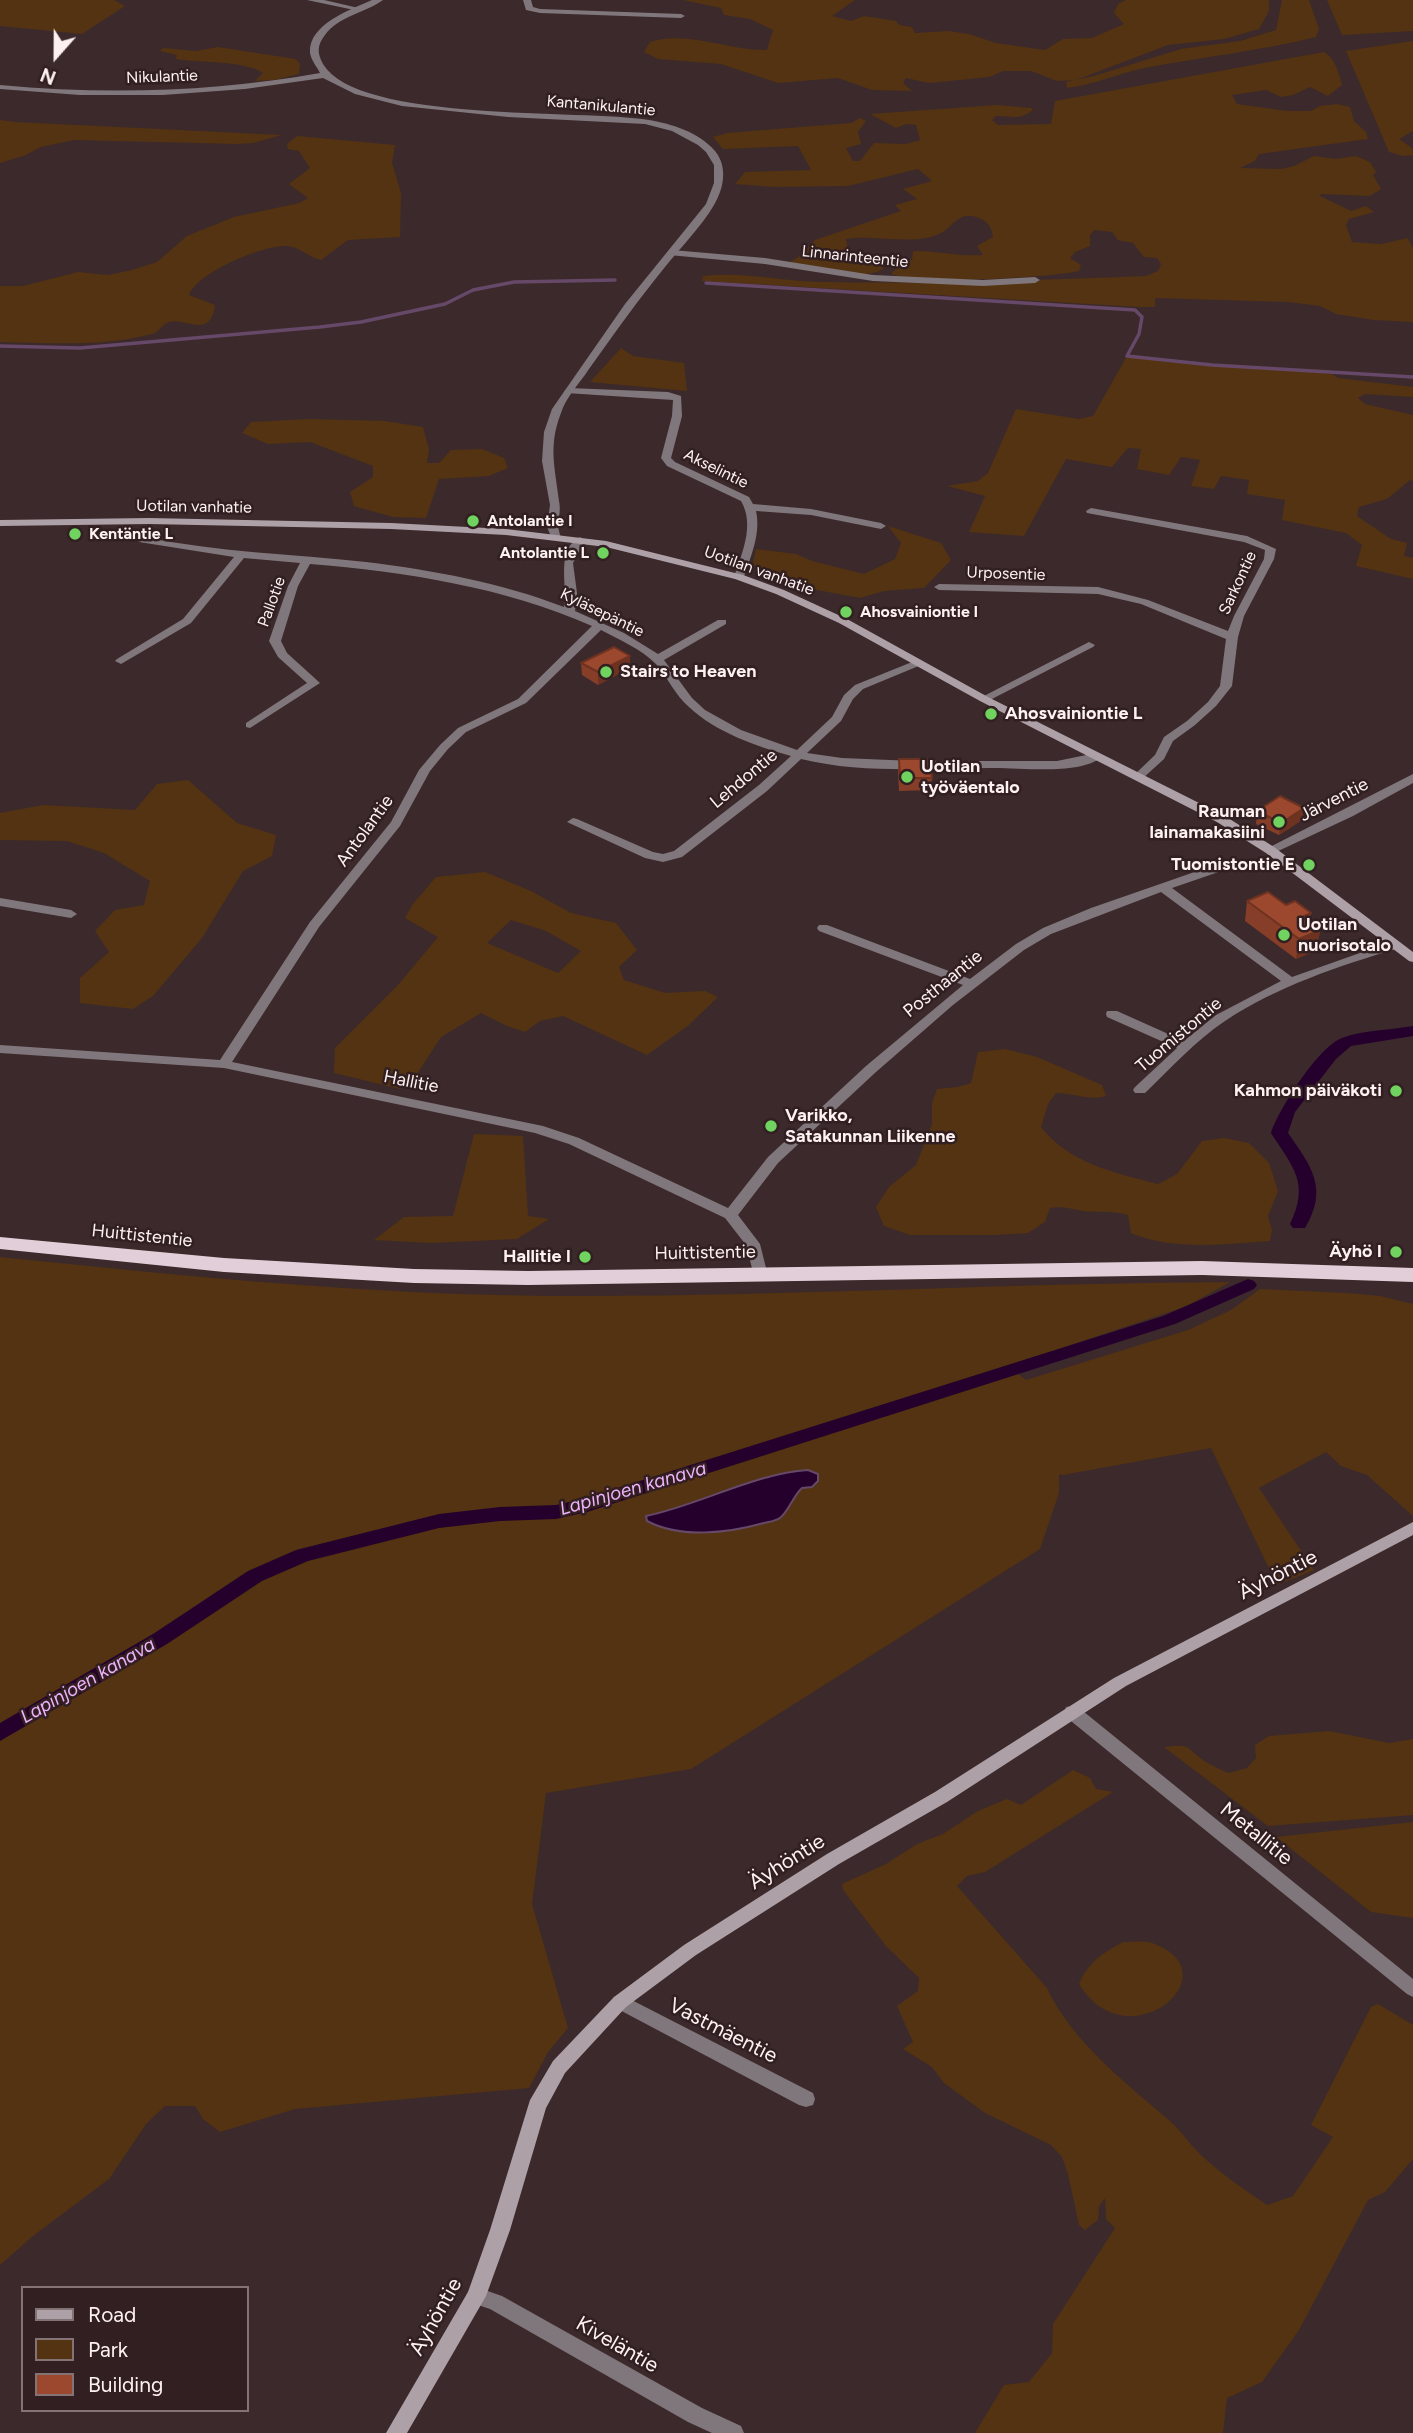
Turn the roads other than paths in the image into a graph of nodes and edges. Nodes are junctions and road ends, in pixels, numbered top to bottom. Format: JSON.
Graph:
{"nodes":[{"id":1,"x":311,"y":0,"type":"edge"},
{"id":2,"x":379,"y":0,"type":"edge"},
{"id":3,"x":527,"y":0,"type":"edge"},
{"id":4,"x":359,"y":9,"type":"junction"},
{"id":5,"x":681,"y":16,"type":"dead end"},
{"id":6,"x":324,"y":75,"type":"junction"},
{"id":7,"x":0,"y":87,"type":"edge"},
{"id":8,"x":672,"y":253,"type":"junction"},
{"id":9,"x":1035,"y":280,"type":"dead end"},
{"id":10,"x":569,"y":391,"type":"junction"},
{"id":11,"x":751,"y":507,"type":"junction"},
{"id":12,"x":1091,"y":511,"type":"dead end"},
{"id":13,"x":0,"y":523,"type":"edge"},
{"id":14,"x":881,"y":526,"type":"dead end"},
{"id":15,"x":556,"y":537,"type":"junction"},
{"id":16,"x":144,"y":540,"type":"dead end"},
{"id":17,"x":580,"y":540,"type":"junction"},
{"id":18,"x":241,"y":555,"type":"junction"},
{"id":19,"x":307,"y":560,"type":"junction"},
{"id":20,"x":738,"y":577,"type":"junction"},
{"id":21,"x":939,"y":587,"type":"dead end"},
{"id":22,"x":569,"y":611,"type":"junction"},
{"id":23,"x":722,"y":622,"type":"dead end"},
{"id":24,"x":599,"y":626,"type":"junction"},
{"id":25,"x":1232,"y":637,"type":"junction"},
{"id":26,"x":1089,"y":645,"type":"dead end"},
{"id":27,"x":657,"y":659,"type":"junction"},
{"id":28,"x":121,"y":661,"type":"dead end"},
{"id":29,"x":917,"y":663,"type":"junction"},
{"id":30,"x":984,"y":699,"type":"junction"},
{"id":31,"x":250,"y":725,"type":"dead end"},
{"id":32,"x":798,"y":756,"type":"junction"},
{"id":33,"x":1096,"y":757,"type":"junction"},
{"id":34,"x":1138,"y":777,"type":"junction"},
{"id":35,"x":1413,"y":778,"type":"edge"},
{"id":36,"x":573,"y":822,"type":"dead end"},
{"id":37,"x":1270,"y":850,"type":"junction"},
{"id":38,"x":1232,"y":863,"type":"dead end"},
{"id":39,"x":1164,"y":888,"type":"junction"},
{"id":40,"x":0,"y":902,"type":"edge"},
{"id":41,"x":71,"y":914,"type":"dead end"},
{"id":42,"x":823,"y":928,"type":"dead end"},
{"id":43,"x":1395,"y":945,"type":"junction"},
{"id":44,"x":1413,"y":958,"type":"edge"},
{"id":45,"x":1292,"y":983,"type":"junction"},
{"id":46,"x":973,"y":984,"type":"junction"},
{"id":47,"x":1112,"y":1014,"type":"dead end"},
{"id":48,"x":1187,"y":1047,"type":"junction"},
{"id":49,"x":0,"y":1049,"type":"edge"},
{"id":50,"x":224,"y":1064,"type":"junction"},
{"id":51,"x":1140,"y":1090,"type":"dead end"},
{"id":52,"x":730,"y":1215,"type":"junction"},
{"id":53,"x":0,"y":1243,"type":"edge"},
{"id":54,"x":760,"y":1272,"type":"junction"},
{"id":55,"x":1413,"y":1275,"type":"edge"},
{"id":56,"x":1413,"y":1528,"type":"edge"},
{"id":57,"x":1072,"y":1712,"type":"junction"},
{"id":58,"x":1413,"y":1989,"type":"edge"},
{"id":59,"x":620,"y":2002,"type":"junction"},
{"id":60,"x":806,"y":2099,"type":"dead end"},
{"id":61,"x":477,"y":2296,"type":"junction"},
{"id":62,"x":396,"y":2433,"type":"edge"},
{"id":63,"x":734,"y":2433,"type":"edge"}],
"edges":[{"from":1,"to":4,"type":"street"},
{"from":2,"to":4,"type":"street"},
{"from":3,"to":5,"type":"street"},
{"from":4,"to":6,"type":"street"},
{"from":6,"to":7,"type":"street","name":"Nikulantie"},
{"from":6,"to":8,"type":"street","name":"Kantanikulantie"},
{"from":8,"to":9,"type":"street","name":"Linnarinteentie"},
{"from":8,"to":10,"type":"street","name":"Kantanikulantie"},
{"from":10,"to":11,"type":"street","name":"Akselintie"},
{"from":10,"to":15,"type":"street","name":"Kantanikulantie"},
{"from":11,"to":14,"type":"street","name":"Akselintie"},
{"from":11,"to":20,"type":"street"},
{"from":12,"to":25,"type":"street","name":"Sarkontie"},
{"from":13,"to":15,"type":"main road","name":"Uotilan vanhatie"},
{"from":15,"to":17,"type":"main road","name":"Uotilan vanhatie"},
{"from":16,"to":18,"type":"street","name":"Kyläsepäntie"},
{"from":17,"to":20,"type":"main road","name":"Uotilan vanhatie"},
{"from":17,"to":22,"type":"street"},
{"from":18,"to":19,"type":"street","name":"Kyläsepäntie"},
{"from":18,"to":28,"type":"street"},
{"from":19,"to":22,"type":"street","name":"Kyläsepäntie"},
{"from":19,"to":31,"type":"street","name":"Pallotie"},
{"from":20,"to":29,"type":"main road","name":"Uotilan vanhatie"},
{"from":21,"to":25,"type":"street","name":"Urposentie"},
{"from":22,"to":24,"type":"street","name":"Kyläsepäntie"},
{"from":23,"to":27,"type":"street"},
{"from":24,"to":27,"type":"street","name":"Kyläsepäntie"},
{"from":24,"to":50,"type":"street","name":"Antolantie"},
{"from":25,"to":34,"type":"street","name":"Sarkontie"},
{"from":26,"to":30,"type":"street"},
{"from":27,"to":32,"type":"street","name":"Kyläsepäntie"},
{"from":29,"to":30,"type":"main road","name":"Uotilan vanhatie"},
{"from":29,"to":32,"type":"street","name":"Lehdontie"},
{"from":30,"to":33,"type":"main road","name":"Uotilan vanhatie"},
{"from":32,"to":33,"type":"street","name":"Kyläsepäntie"},
{"from":32,"to":36,"type":"street","name":"Lehdontie"},
{"from":33,"to":34,"type":"main road","name":"Uotilan vanhatie"},
{"from":34,"to":37,"type":"main road","name":"Uotilan vanhatie"},
{"from":35,"to":37,"type":"street","name":"Järventie"},
{"from":37,"to":43,"type":"main road","name":"Uotilan vanhatie"},
{"from":38,"to":39,"type":"street","name":"Posthaantie"},
{"from":39,"to":45,"type":"street"},
{"from":39,"to":46,"type":"street","name":"Posthaantie"},
{"from":40,"to":41,"type":"street"},
{"from":42,"to":46,"type":"street"},
{"from":43,"to":44,"type":"main road","name":"Uotilan vanhatie"},
{"from":43,"to":45,"type":"street","name":"Tuomistontie"},
{"from":45,"to":48,"type":"street","name":"Tuomistontie"},
{"from":46,"to":52,"type":"street","name":"Posthaantie"},
{"from":47,"to":48,"type":"street"},
{"from":48,"to":51,"type":"street","name":"Tuomistontie"},
{"from":49,"to":50,"type":"street","name":"Hallitie"},
{"from":50,"to":52,"type":"street","name":"Hallitie"},
{"from":52,"to":54,"type":"street","name":"Hallitie"},
{"from":53,"to":54,"type":"highway","name":"Huittistentie"},
{"from":54,"to":55,"type":"highway","name":"Huittistentie"},
{"from":56,"to":57,"type":"main road","name":"Äyhöntie"},
{"from":57,"to":58,"type":"street","name":"Metallitie"},
{"from":57,"to":59,"type":"main road","name":"Äyhöntie"},
{"from":59,"to":60,"type":"street","name":"Vastmäentie"},
{"from":59,"to":61,"type":"main road","name":"Äyhöntie"},
{"from":61,"to":62,"type":"main road","name":"Äyhöntie"},
{"from":61,"to":63,"type":"street","name":"Kiveläntie"}]}
